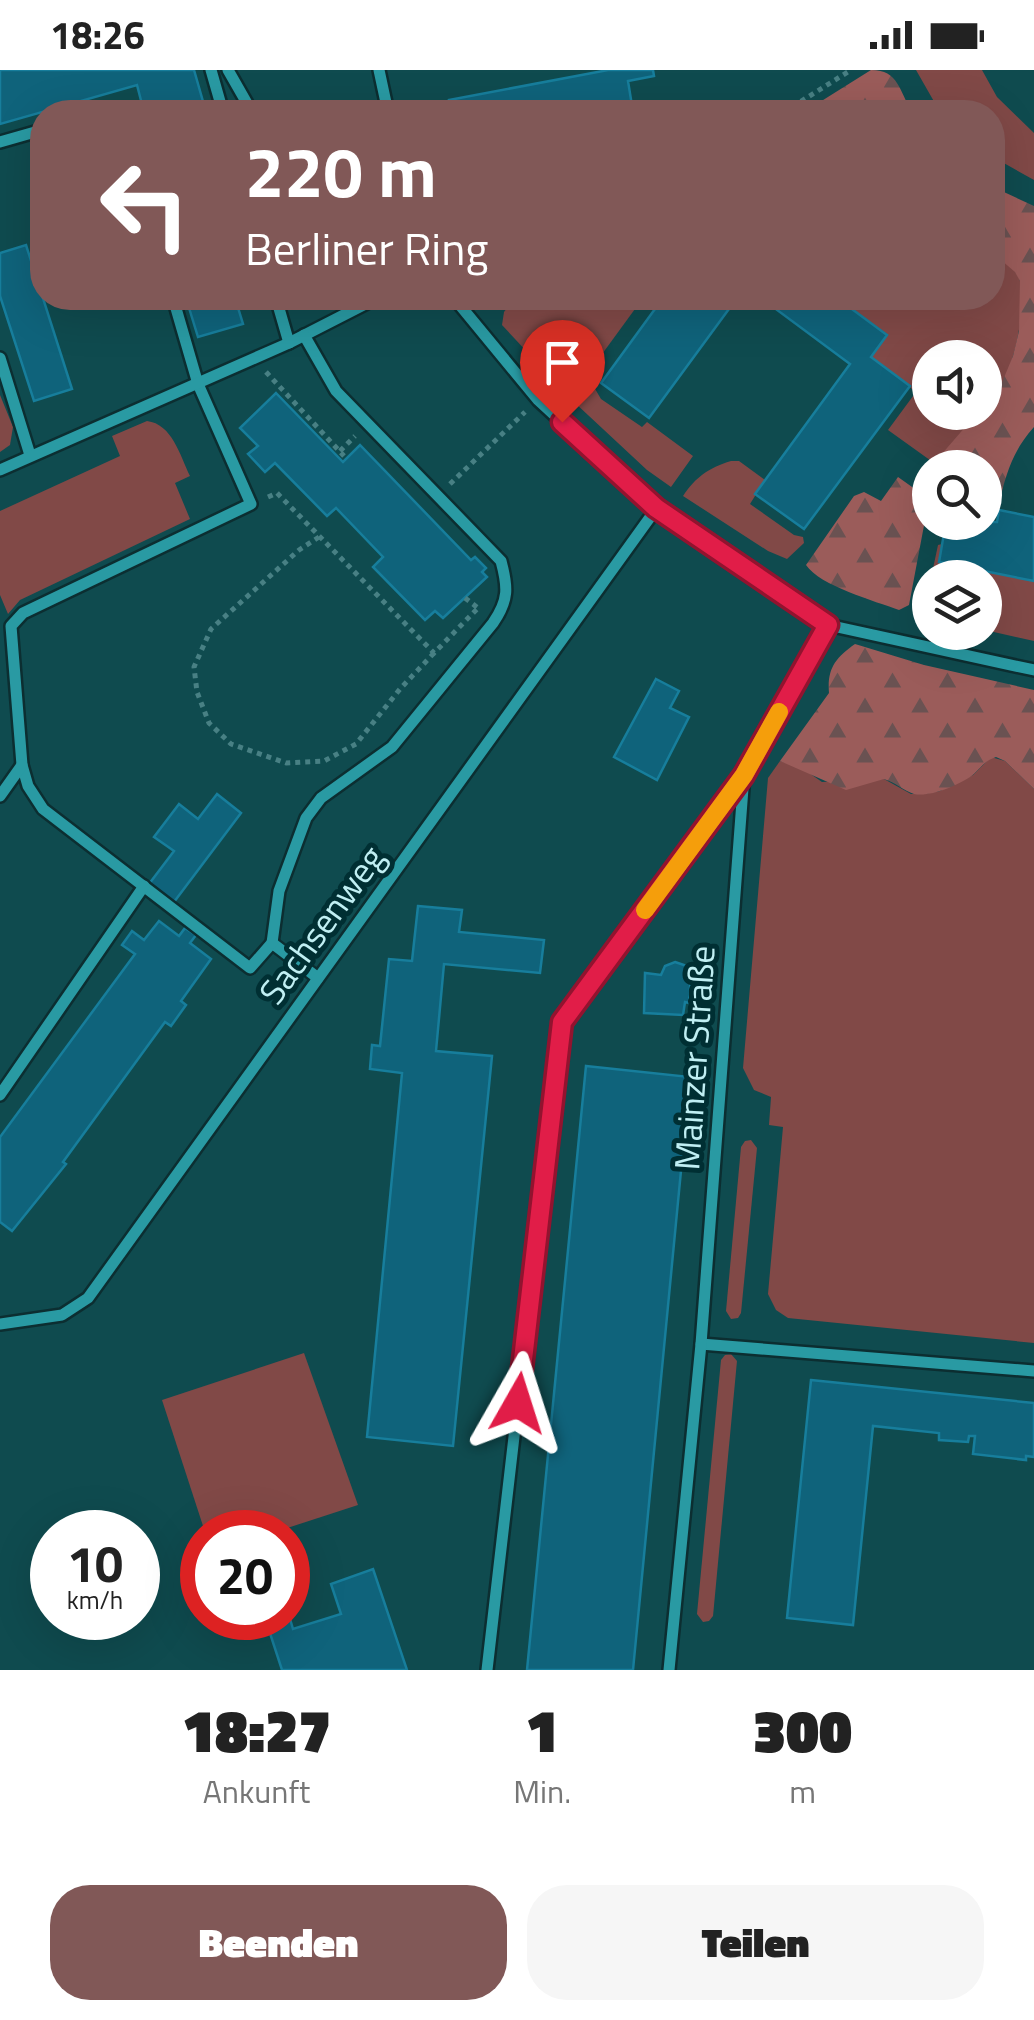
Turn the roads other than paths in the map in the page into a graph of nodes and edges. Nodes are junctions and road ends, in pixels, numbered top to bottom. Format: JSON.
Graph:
{"nodes":[{"id":1,"x":211,"y":70,"type":"edge"},
{"id":2,"x":228,"y":70,"type":"edge"},
{"id":3,"x":379,"y":70,"type":"edge"},
{"id":4,"x":220,"y":100,"type":"edge"},
{"id":5,"x":245,"y":100,"type":"edge"},
{"id":6,"x":385,"y":100,"type":"edge"},
{"id":7,"x":30,"y":133,"type":"edge"},
{"id":8,"x":0,"y":142,"type":"edge"},
{"id":9,"x":176,"y":310,"type":"edge"},
{"id":10,"x":280,"y":310,"type":"edge"},
{"id":11,"x":353,"y":310,"type":"edge"},
{"id":12,"x":464,"y":310,"type":"edge"},
{"id":13,"x":304,"y":335,"type":"junction"},
{"id":14,"x":289,"y":342,"type":"junction"},
{"id":15,"x":0,"y":358,"type":"edge"},
{"id":16,"x":198,"y":384,"type":"junction"},
{"id":17,"x":30,"y":455,"type":"junction"},
{"id":18,"x":0,"y":470,"type":"edge"},
{"id":19,"x":656,"y":508,"type":"junction"},
{"id":20,"x":828,"y":625,"type":"junction"},
{"id":21,"x":1034,"y":670,"type":"edge"},
{"id":22,"x":22,"y":765,"type":"junction"},
{"id":23,"x":744,"y":775,"type":"junction"},
{"id":24,"x":0,"y":796,"type":"edge"},
{"id":25,"x":144,"y":886,"type":"junction"},
{"id":26,"x":272,"y":943,"type":"junction"},
{"id":27,"x":318,"y":978,"type":"junction"},
{"id":28,"x":0,"y":1095,"type":"edge"},
{"id":29,"x":0,"y":1324,"type":"edge"},
{"id":30,"x":701,"y":1344,"type":"junction"},
{"id":31,"x":1034,"y":1371,"type":"edge"},
{"id":32,"x":487,"y":1670,"type":"edge"},
{"id":33,"x":669,"y":1670,"type":"edge"}],
"edges":[{"from":1,"to":4,"type":"lane"},
{"from":2,"to":5,"type":"lane"},
{"from":3,"to":6,"type":"lane"},
{"from":7,"to":8,"type":"lane"},
{"from":9,"to":16,"type":"lane"},
{"from":10,"to":14,"type":"lane"},
{"from":11,"to":13,"type":"lane"},
{"from":12,"to":19,"type":"lane"},
{"from":13,"to":14,"type":"lane"},
{"from":13,"to":26,"type":"lane"},
{"from":14,"to":16,"type":"lane"},
{"from":15,"to":17,"type":"lane"},
{"from":16,"to":17,"type":"lane"},
{"from":16,"to":22,"type":"lane"},
{"from":17,"to":18,"type":"lane"},
{"from":19,"to":20,"type":"lane"},
{"from":19,"to":27,"type":"lane","name":"Sachsenweg"},
{"from":20,"to":21,"type":"lane"},
{"from":20,"to":23,"type":"lane","name":"Mainzer Straße"},
{"from":22,"to":24,"type":"lane"},
{"from":22,"to":25,"type":"lane"},
{"from":23,"to":30,"type":"lane","name":"Mainzer Straße"},
{"from":23,"to":32,"type":"lane","name":"Mainzer Straße"},
{"from":25,"to":26,"type":"lane"},
{"from":25,"to":28,"type":"lane"},
{"from":26,"to":27,"type":"lane"},
{"from":27,"to":29,"type":"lane","name":"Sachsenweg"},
{"from":30,"to":31,"type":"lane"},
{"from":30,"to":33,"type":"lane","name":"Mainzer Straße"}]}
